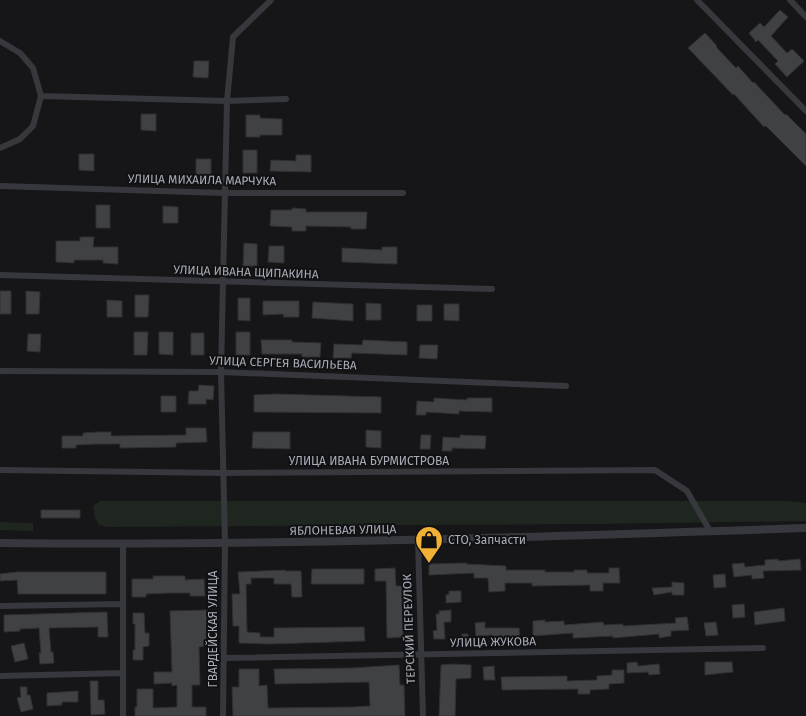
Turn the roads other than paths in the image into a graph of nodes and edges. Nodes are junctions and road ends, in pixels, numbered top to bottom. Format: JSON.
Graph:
{"nodes":[{"id":1,"x":271,"y":0,"type":"edge"},
{"id":2,"x":697,"y":0,"type":"edge"},
{"id":3,"x":790,"y":0,"type":"edge"},
{"id":4,"x":705,"y":3,"type":"edge"},
{"id":5,"x":806,"y":17,"type":"edge"},
{"id":6,"x":0,"y":41,"type":"edge"},
{"id":7,"x":41,"y":96,"type":"junction"},
{"id":8,"x":286,"y":99,"type":"dead end"},
{"id":9,"x":227,"y":100,"type":"junction"},
{"id":10,"x":806,"y":111,"type":"edge"},
{"id":11,"x":0,"y":148,"type":"edge"},
{"id":12,"x":0,"y":186,"type":"edge"},
{"id":13,"x":224,"y":193,"type":"junction"},
{"id":14,"x":403,"y":194,"type":"dead end"},
{"id":15,"x":0,"y":275,"type":"edge"},
{"id":16,"x":223,"y":283,"type":"junction"},
{"id":17,"x":492,"y":289,"type":"dead end"},
{"id":18,"x":0,"y":371,"type":"edge"},
{"id":19,"x":221,"y":372,"type":"junction"},
{"id":20,"x":566,"y":386,"type":"dead end"},
{"id":21,"x":0,"y":470,"type":"edge"},
{"id":22,"x":223,"y":473,"type":"junction"},
{"id":23,"x":806,"y":528,"type":"edge"},
{"id":24,"x":710,"y":531,"type":"junction"},
{"id":25,"x":418,"y":540,"type":"junction"},
{"id":26,"x":224,"y":542,"type":"junction"},
{"id":27,"x":0,"y":544,"type":"edge"},
{"id":28,"x":123,"y":545,"type":"junction"},
{"id":29,"x":122,"y":604,"type":"junction"},
{"id":30,"x":0,"y":606,"type":"edge"},
{"id":31,"x":763,"y":648,"type":"dead end"},
{"id":32,"x":421,"y":655,"type":"junction"},
{"id":33,"x":224,"y":658,"type":"junction"},
{"id":34,"x":123,"y":673,"type":"junction"},
{"id":35,"x":0,"y":676,"type":"edge"},
{"id":36,"x":123,"y":716,"type":"edge"},
{"id":37,"x":224,"y":716,"type":"edge"},
{"id":38,"x":423,"y":716,"type":"edge"}],
"edges":[{"from":1,"to":9,"type":"street","name":"ГВАРДЕЙСКАЯ УЛИЦА"},
{"from":2,"to":4,"type":"street"},
{"from":3,"to":5,"type":"street"},
{"from":4,"to":10,"type":"street"},
{"from":6,"to":7,"type":"street"},
{"from":7,"to":9,"type":"street"},
{"from":7,"to":11,"type":"street"},
{"from":8,"to":9,"type":"street"},
{"from":9,"to":13,"type":"street","name":"ГВАРДЕЙСКАЯ УЛИЦА"},
{"from":12,"to":13,"type":"street","name":"УЛИЦА МИХАИЛА МАРЧУКА"},
{"from":13,"to":14,"type":"street","name":"УЛИЦА МИХАИЛА МАРЧУКА"},
{"from":13,"to":16,"type":"street","name":"ГВАРДЕЙСКАЯ УЛИЦА"},
{"from":15,"to":16,"type":"street","name":"УЛИЦА ИВАНА ЩИПАКИНА"},
{"from":16,"to":17,"type":"street","name":"УЛИЦА ИВАНА ЩИПАКИНА"},
{"from":16,"to":19,"type":"street","name":"ГВАРДЕЙСКАЯ УЛИЦА"},
{"from":18,"to":19,"type":"street","name":"УЛИЦА СЕРГЕЯ ВАСИЛЬЕВА"},
{"from":19,"to":20,"type":"street","name":"УЛИЦА СЕРГЕЯ ВАСИЛЬЕВА"},
{"from":19,"to":22,"type":"street","name":"ГВАРДЕЙСКАЯ УЛИЦА"},
{"from":21,"to":22,"type":"street","name":"УЛИЦА ИВАНА БУРМИСТРОВА"},
{"from":22,"to":24,"type":"street","name":"УЛИЦА ИВАНА БУРМИСТРОВА"},
{"from":22,"to":26,"type":"street","name":"ГВАРДЕЙСКАЯ УЛИЦА"},
{"from":23,"to":24,"type":"street","name":"ЯБЛОНЕВАЯ УЛИЦА"},
{"from":24,"to":25,"type":"street","name":"ЯБЛОНЕВАЯ УЛИЦА"},
{"from":25,"to":26,"type":"street","name":"ЯБЛОНЕВАЯ УЛИЦА"},
{"from":25,"to":32,"type":"street","name":"ТЕРСКИЙ ПЕРЕУЛОК"},
{"from":26,"to":28,"type":"street","name":"ЯБЛОНЕВАЯ УЛИЦА"},
{"from":26,"to":33,"type":"street","name":"ГВАРДЕЙСКАЯ УЛИЦА"},
{"from":27,"to":28,"type":"street","name":"ЯБЛОНЕВАЯ УЛИЦА"},
{"from":28,"to":29,"type":"street"},
{"from":29,"to":30,"type":"street"},
{"from":29,"to":34,"type":"street"},
{"from":31,"to":32,"type":"street","name":"УЛИЦА ЖУКОВА"},
{"from":32,"to":33,"type":"street","name":"УЛИЦА ЖУКОВА"},
{"from":32,"to":38,"type":"street","name":"ТЕРСКИЙ ПЕРЕУЛОК"},
{"from":33,"to":37,"type":"street","name":"ГВАРДЕЙСКАЯ УЛИЦА"},
{"from":34,"to":35,"type":"street"},
{"from":34,"to":36,"type":"street"}]}
